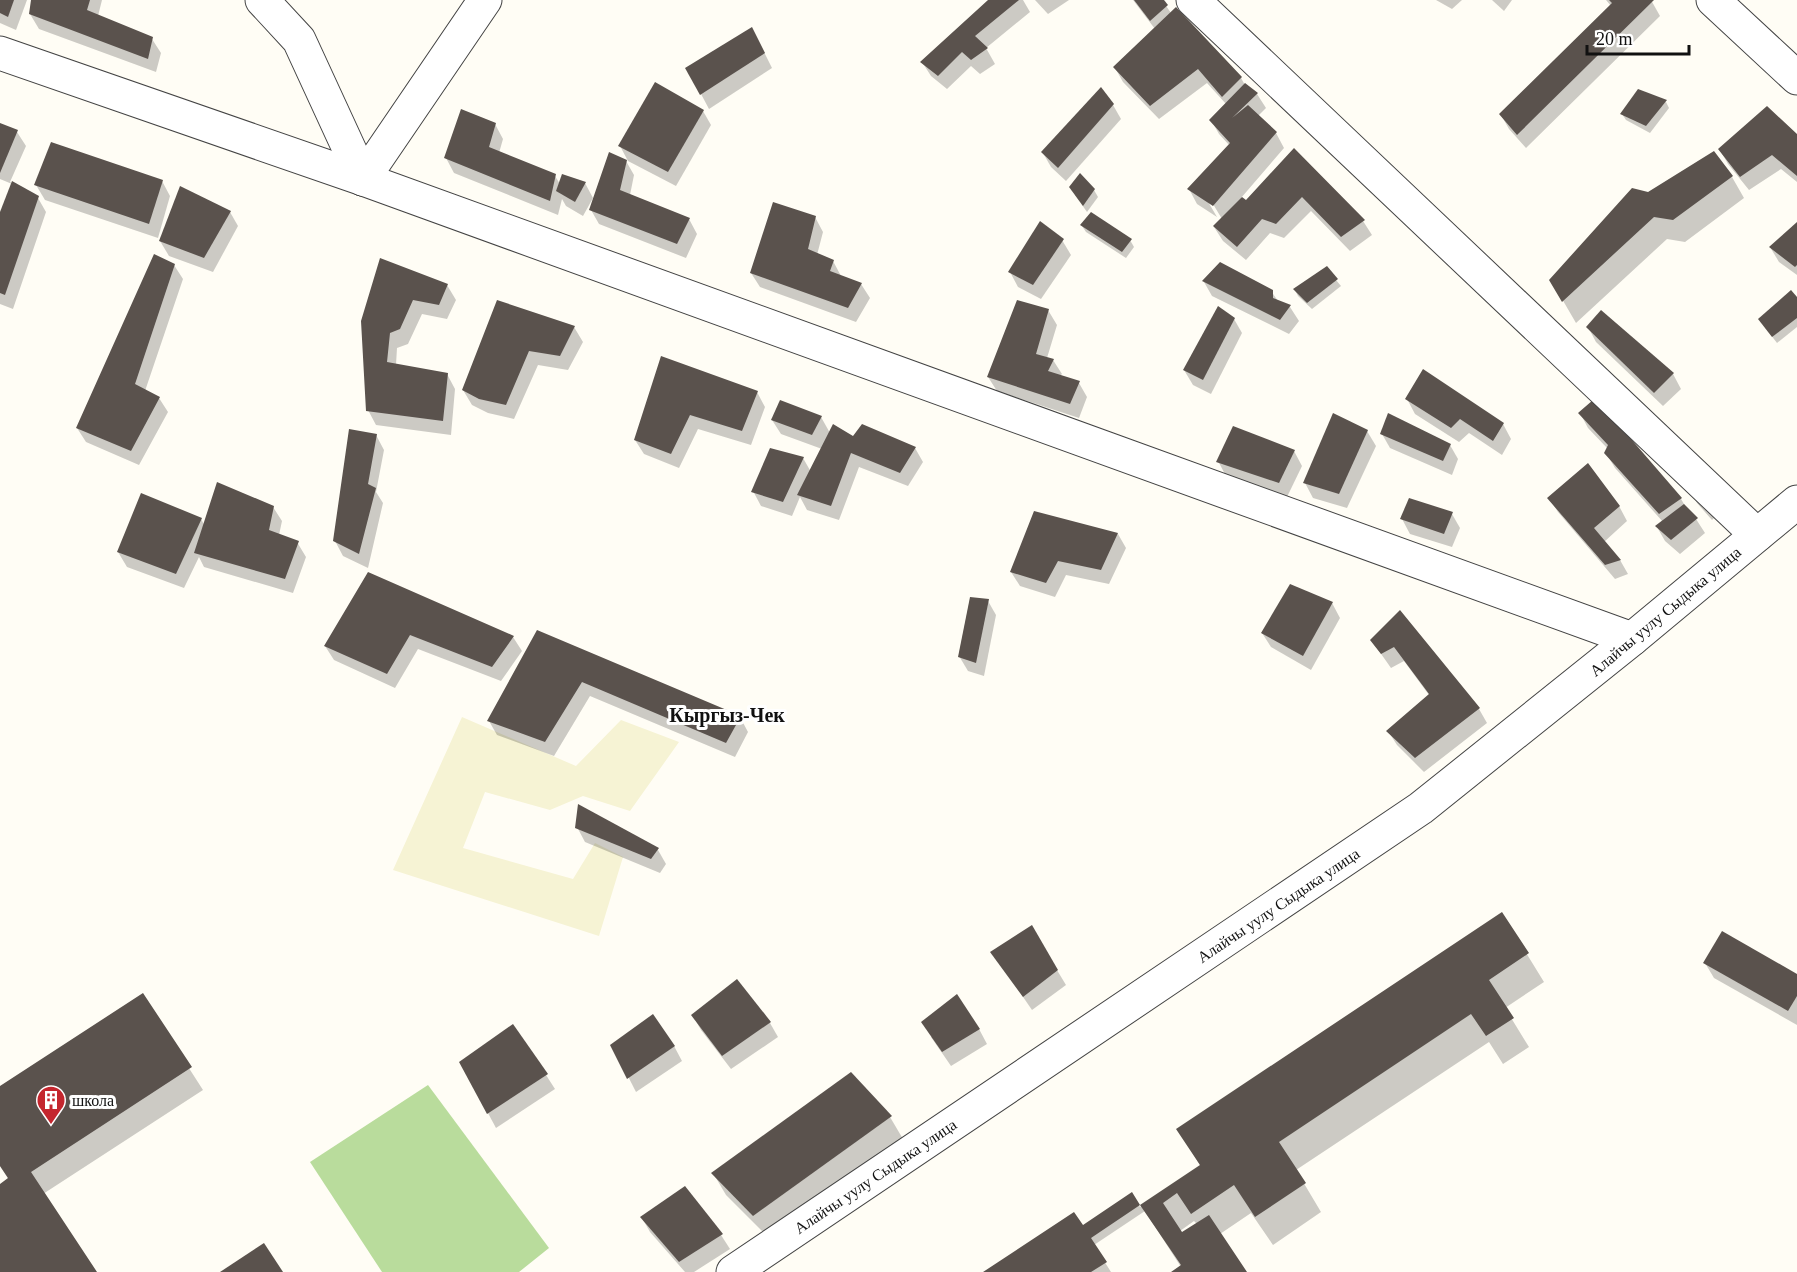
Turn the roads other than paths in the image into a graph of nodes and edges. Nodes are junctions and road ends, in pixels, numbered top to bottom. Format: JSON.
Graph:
{"nodes":[{"id":1,"x":262,"y":0,"type":"edge"},
{"id":2,"x":485,"y":0,"type":"edge"},
{"id":3,"x":1193,"y":0,"type":"edge"},
{"id":4,"x":1713,"y":0,"type":"edge"},
{"id":5,"x":0,"y":52,"type":"edge"},
{"id":6,"x":1797,"y":78,"type":"edge"},
{"id":7,"x":363,"y":178,"type":"junction"},
{"id":8,"x":1797,"y":502,"type":"edge"},
{"id":9,"x":1756,"y":535,"type":"junction"},
{"id":10,"x":1632,"y":639,"type":"junction"},
{"id":11,"x":733,"y":1272,"type":"edge"}],
"edges":[{"from":1,"to":7,"type":"street"},
{"from":2,"to":7,"type":"street"},
{"from":3,"to":9,"type":"street"},
{"from":4,"to":6,"type":"street"},
{"from":5,"to":7,"type":"street"},
{"from":7,"to":10,"type":"street"},
{"from":8,"to":9,"type":"street","name":"Алайчы уулу Сыдыка улица"},
{"from":9,"to":10,"type":"street","name":"Алайчы уулу Сыдыка улица"},
{"from":10,"to":11,"type":"street","name":"Алайчы уулу Сыдыка улица"}]}
